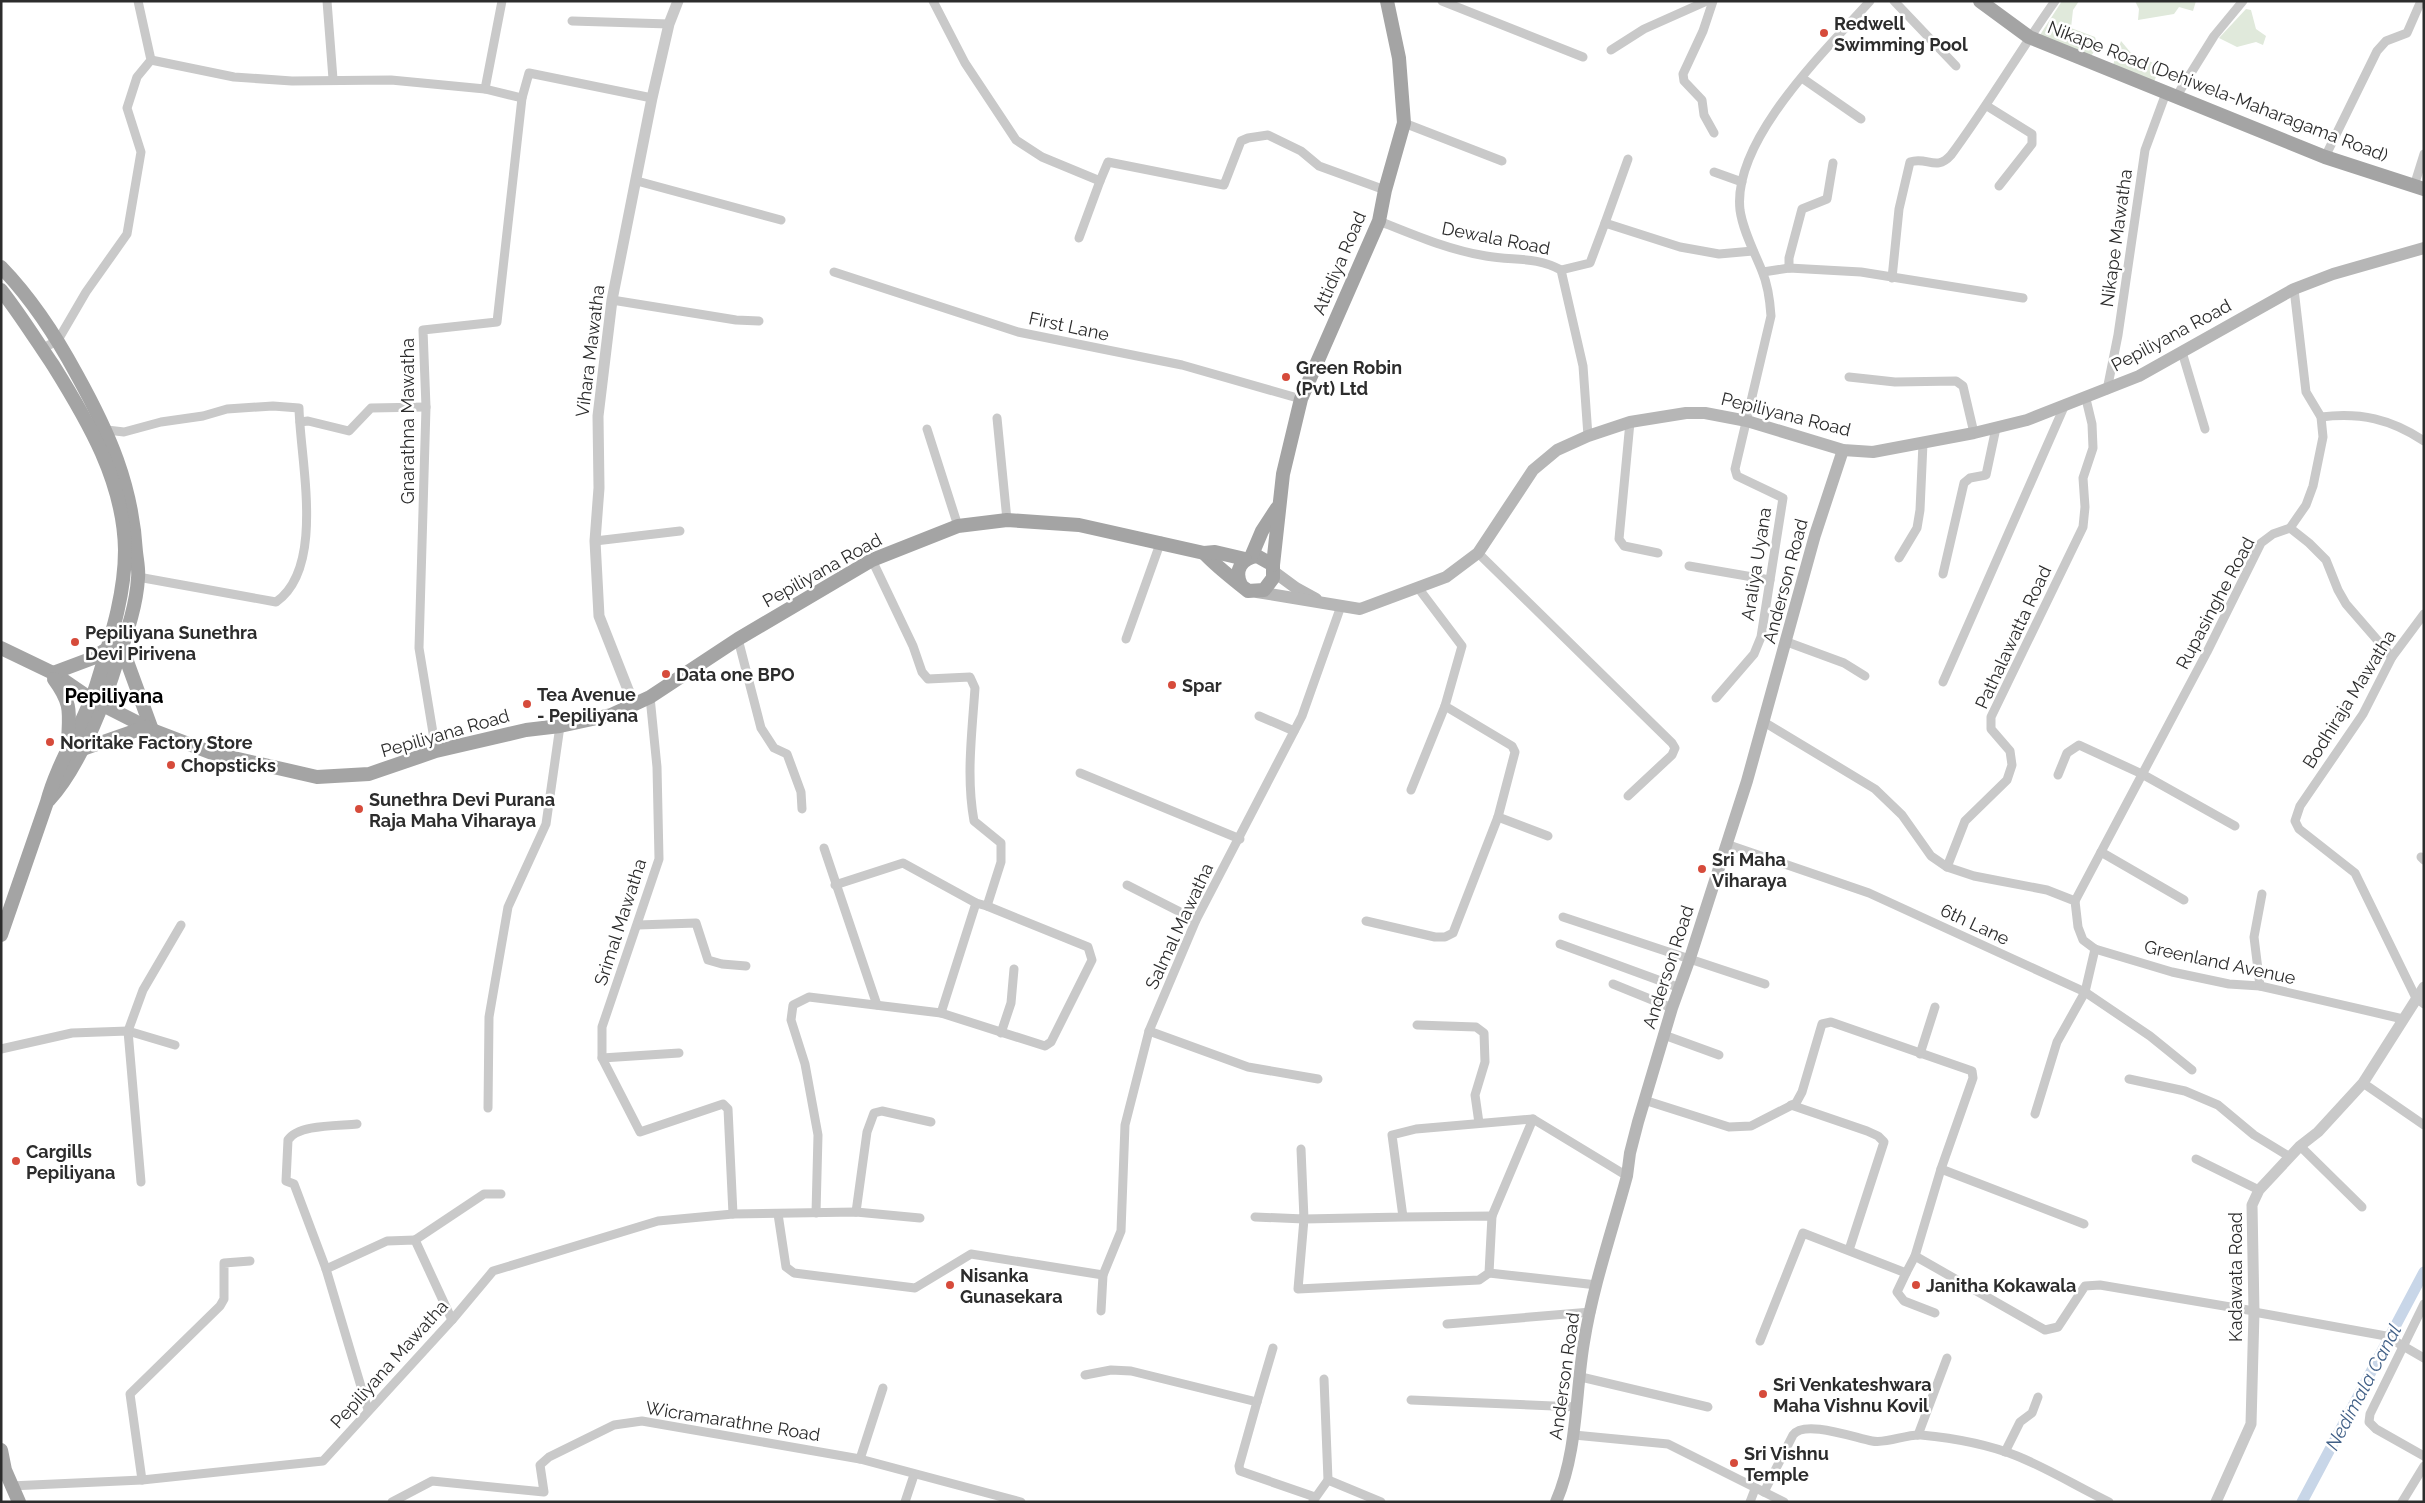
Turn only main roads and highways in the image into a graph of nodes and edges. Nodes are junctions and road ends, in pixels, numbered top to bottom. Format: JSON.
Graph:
{"nodes":[{"id":1,"x":1387,"y":1,"type":"edge"},
{"id":2,"x":1980,"y":1,"type":"edge"},
{"id":3,"x":2419,"y":188,"type":"edge"},
{"id":4,"x":2424,"y":248,"type":"edge"},
{"id":5,"x":1,"y":267,"type":"edge"},
{"id":6,"x":1,"y":290,"type":"edge"},
{"id":7,"x":1843,"y":450,"type":"junction"},
{"id":8,"x":1279,"y":505,"type":"junction"},
{"id":9,"x":1204,"y":553,"type":"junction"},
{"id":10,"x":1248,"y":558,"type":"junction"},
{"id":11,"x":1273,"y":568,"type":"junction"},
{"id":12,"x":1241,"y":585,"type":"junction"},
{"id":13,"x":1257,"y":592,"type":"junction"},
{"id":14,"x":1320,"y":601,"type":"junction"},
{"id":15,"x":122,"y":645,"type":"junction"},
{"id":16,"x":1,"y":648,"type":"edge"},
{"id":17,"x":107,"y":649,"type":"junction"},
{"id":18,"x":51,"y":672,"type":"junction"},
{"id":19,"x":96,"y":702,"type":"junction"},
{"id":20,"x":149,"y":729,"type":"junction"},
{"id":21,"x":74,"y":749,"type":"junction"},
{"id":22,"x":1,"y":935,"type":"edge"},
{"id":23,"x":1,"y":1450,"type":"edge"},
{"id":24,"x":18,"y":1502,"type":"edge"},
{"id":25,"x":1556,"y":1502,"type":"edge"}],
"edges":[{"from":1,"to":8,"type":"main road","name":"Attidiya Road"},
{"from":2,"to":3,"type":"main road","name":"Nikape Road (Dehiwela-Maharagama Road)"},
{"from":4,"to":7,"type":"main road","name":"Pepiliyana Road"},
{"from":5,"to":15,"type":"main road"},
{"from":6,"to":17,"type":"main road"},
{"from":7,"to":14,"type":"main road","name":"Pepiliyana Road"},
{"from":7,"to":25,"type":"main road","name":"Anderson Road"},
{"from":8,"to":10,"type":"main road"},
{"from":8,"to":11,"type":"main road","name":"Attidiya Road"},
{"from":9,"to":10,"type":"main road","name":"Pepiliyana Road"},
{"from":9,"to":12,"type":"main road"},
{"from":9,"to":20,"type":"main road","name":"Pepiliyana Road"},
{"from":10,"to":11,"type":"main road"},
{"from":10,"to":12,"type":"main road"},
{"from":11,"to":13,"type":"main road"},
{"from":11,"to":14,"type":"main road"},
{"from":12,"to":13,"type":"main road"},
{"from":13,"to":14,"type":"main road"},
{"from":15,"to":19,"type":"main road"},
{"from":15,"to":20,"type":"main road"},
{"from":16,"to":18,"type":"main road","name":"Pepiliyana Road"},
{"from":17,"to":18,"type":"main road"},
{"from":17,"to":19,"type":"main road"},
{"from":18,"to":19,"type":"main road","name":"Pepiliyana Road"},
{"from":18,"to":21,"type":"main road"},
{"from":19,"to":20,"type":"main road","name":"Pepiliyana Road"},
{"from":19,"to":21,"type":"main road"},
{"from":20,"to":21,"type":"main road"},
{"from":21,"to":22,"type":"main road"},
{"from":23,"to":24,"type":"main road"}]}
